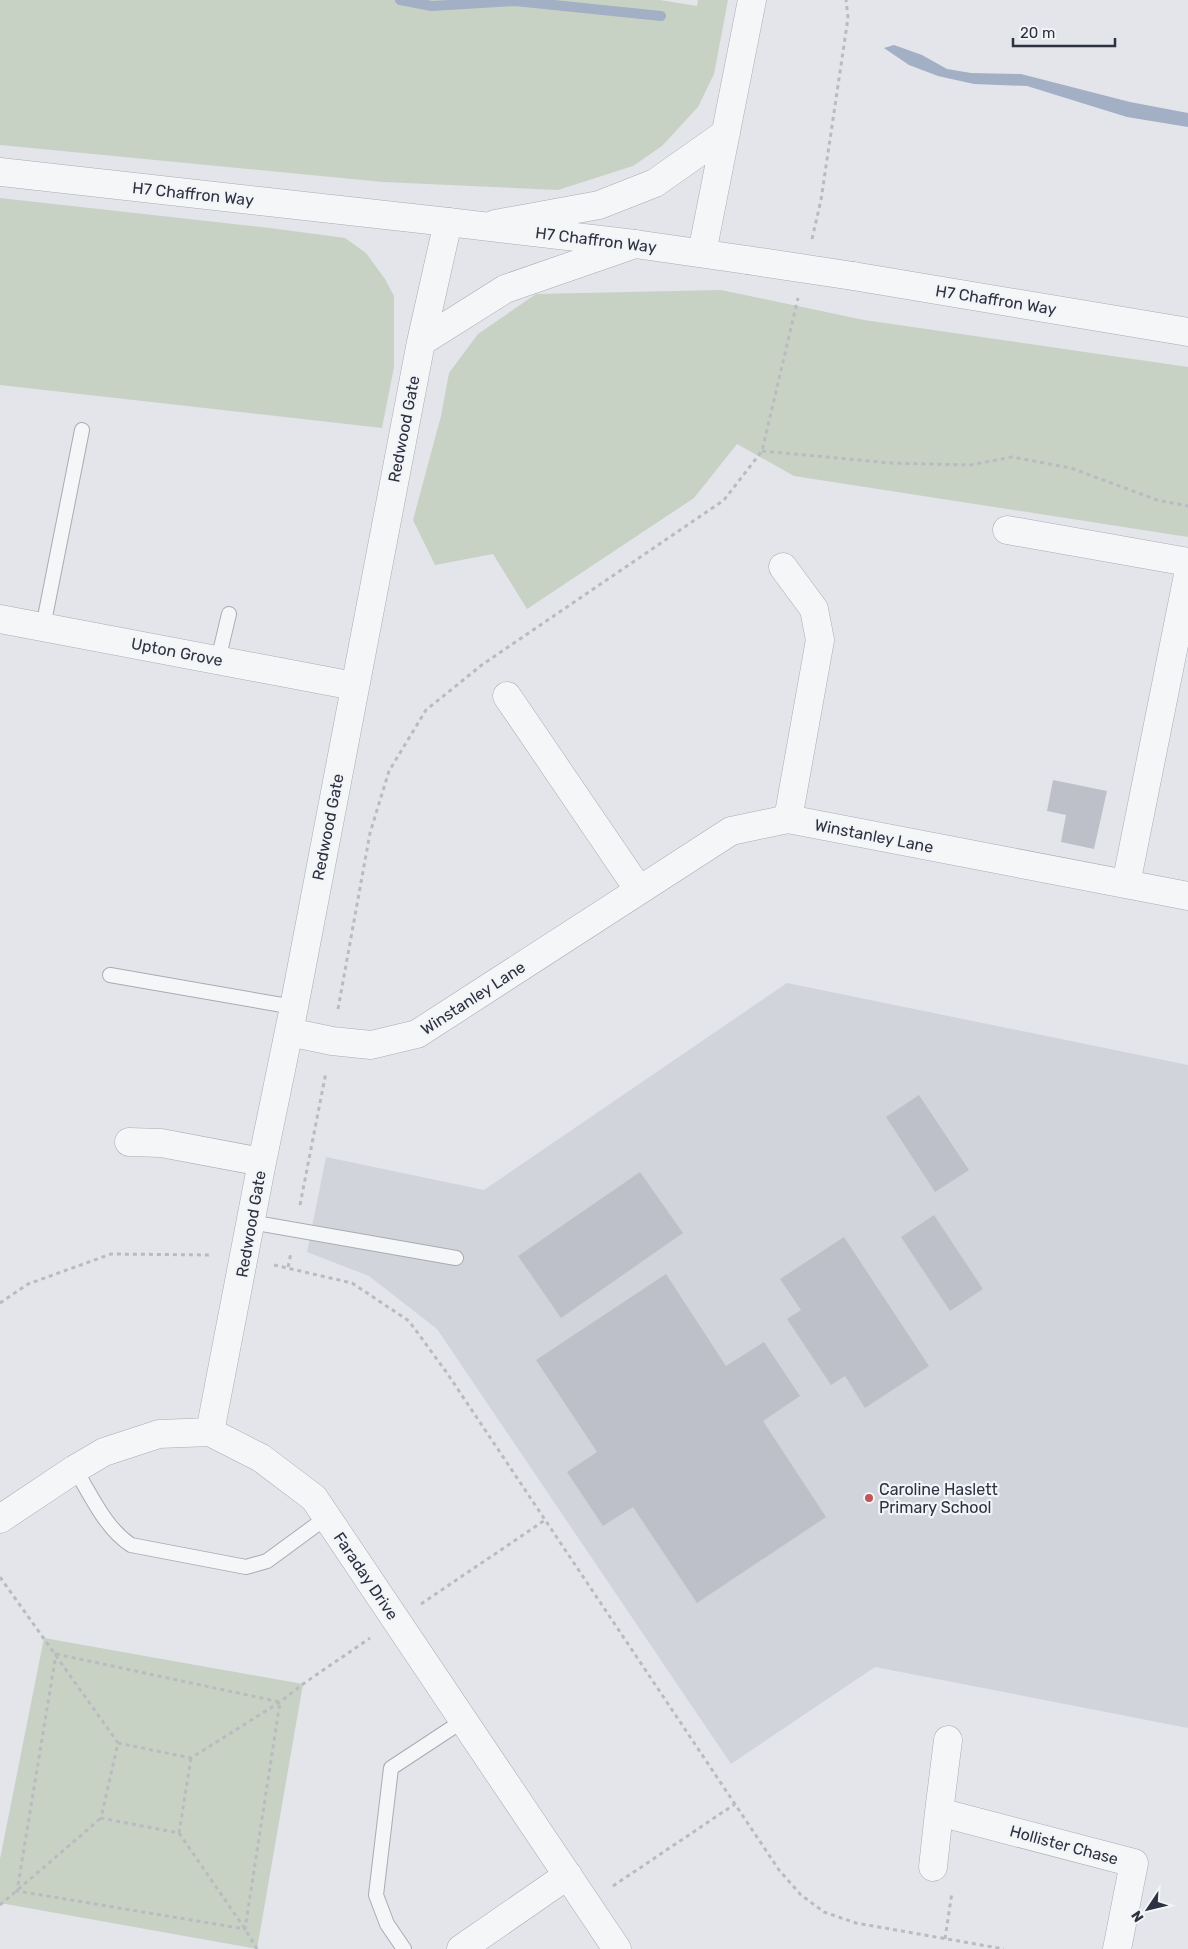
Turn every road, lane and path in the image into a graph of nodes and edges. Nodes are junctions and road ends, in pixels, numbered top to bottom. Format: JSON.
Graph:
{"nodes":[{"id":1,"x":752,"y":0,"type":"edge"},
{"id":2,"x":846,"y":0,"type":"edge"},
{"id":3,"x":726,"y":133,"type":"junction"},
{"id":4,"x":0,"y":172,"type":"edge"},
{"id":5,"x":448,"y":222,"type":"junction"},
{"id":6,"x":483,"y":226,"type":"junction"},
{"id":7,"x":636,"y":244,"type":"junction"},
{"id":8,"x":809,"y":249,"type":"dead end"},
{"id":9,"x":702,"y":253,"type":"junction"},
{"id":10,"x":798,"y":297,"type":"dead end"},
{"id":11,"x":1188,"y":332,"type":"edge"},
{"id":12,"x":420,"y":342,"type":"junction"},
{"id":13,"x":82,"y":430,"type":"dead end"},
{"id":14,"x":762,"y":451,"type":"junction"},
{"id":15,"x":1188,"y":506,"type":"edge"},
{"id":16,"x":1007,"y":530,"type":"dead end"},
{"id":17,"x":1188,"y":562,"type":"edge"},
{"id":18,"x":783,"y":567,"type":"dead end"},
{"id":19,"x":1188,"y":575,"type":"edge"},
{"id":20,"x":229,"y":614,"type":"dead end"},
{"id":21,"x":0,"y":619,"type":"edge"},
{"id":22,"x":42,"y":626,"type":"junction"},
{"id":23,"x":218,"y":660,"type":"junction"},
{"id":24,"x":354,"y":686,"type":"junction"},
{"id":25,"x":507,"y":696,"type":"dead end"},
{"id":26,"x":788,"y":819,"type":"junction"},
{"id":27,"x":1126,"y":884,"type":"junction"},
{"id":28,"x":639,"y":890,"type":"junction"},
{"id":29,"x":1188,"y":896,"type":"edge"},
{"id":30,"x":110,"y":975,"type":"dead end"},
{"id":31,"x":292,"y":1020,"type":"junction"},
{"id":32,"x":332,"y":1041,"type":"junction"},
{"id":33,"x":129,"y":1142,"type":"dead end"},
{"id":34,"x":262,"y":1162,"type":"junction"},
{"id":35,"x":251,"y":1222,"type":"junction"},
{"id":36,"x":296,"y":1230,"type":"junction"},
{"id":37,"x":456,"y":1258,"type":"dead end"},
{"id":38,"x":244,"y":1260,"type":"junction"},
{"id":39,"x":288,"y":1267,"type":"junction"},
{"id":40,"x":0,"y":1303,"type":"edge"},
{"id":41,"x":210,"y":1432,"type":"junction"},
{"id":42,"x":75,"y":1469,"type":"junction"},
{"id":43,"x":327,"y":1517,"type":"junction"},
{"id":44,"x":0,"y":1519,"type":"edge"},
{"id":45,"x":545,"y":1520,"type":"junction"},
{"id":46,"x":0,"y":1577,"type":"edge"},
{"id":47,"x":396,"y":1621,"type":"junction"},
{"id":48,"x":56,"y":1654,"type":"junction"},
{"id":49,"x":280,"y":1702,"type":"junction"},
{"id":50,"x":464,"y":1720,"type":"junction"},
{"id":51,"x":948,"y":1740,"type":"dead end"},
{"id":52,"x":118,"y":1744,"type":"junction"},
{"id":53,"x":191,"y":1758,"type":"junction"},
{"id":54,"x":735,"y":1804,"type":"junction"},
{"id":55,"x":939,"y":1812,"type":"junction"},
{"id":56,"x":102,"y":1818,"type":"junction"},
{"id":57,"x":179,"y":1833,"type":"junction"},
{"id":58,"x":933,"y":1867,"type":"dead end"},
{"id":59,"x":568,"y":1875,"type":"junction"},
{"id":60,"x":16,"y":1891,"type":"junction"},
{"id":61,"x":587,"y":1904,"type":"junction"},
{"id":62,"x":0,"y":1905,"type":"edge"},
{"id":63,"x":245,"y":1928,"type":"junction"},
{"id":64,"x":256,"y":1949,"type":"edge"},
{"id":65,"x":404,"y":1949,"type":"edge"},
{"id":66,"x":461,"y":1949,"type":"edge"},
{"id":67,"x":617,"y":1949,"type":"edge"},
{"id":68,"x":1004,"y":1949,"type":"edge"},
{"id":69,"x":1117,"y":1949,"type":"edge"}],
"edges":[{"from":1,"to":3,"type":"street"},
{"from":2,"to":8,"type":"path"},
{"from":3,"to":6,"type":"street"},
{"from":3,"to":9,"type":"street"},
{"from":4,"to":5,"type":"street","name":"H7 Chaffron Way"},
{"from":5,"to":6,"type":"street","name":"H7 Chaffron Way"},
{"from":5,"to":12,"type":"street","name":"Redwood Gate"},
{"from":6,"to":7,"type":"street","name":"H7 Chaffron Way"},
{"from":7,"to":9,"type":"street","name":"H7 Chaffron Way"},
{"from":7,"to":12,"type":"street"},
{"from":9,"to":11,"type":"street","name":"H7 Chaffron Way","bridge":true},
{"from":10,"to":14,"type":"path"},
{"from":12,"to":24,"type":"street","name":"Redwood Gate"},
{"from":13,"to":22,"type":"lane"},
{"from":14,"to":15,"type":"path"},
{"from":14,"to":32,"type":"path"},
{"from":16,"to":17,"type":"street"},
{"from":18,"to":26,"type":"street"},
{"from":19,"to":27,"type":"street"},
{"from":20,"to":23,"type":"lane"},
{"from":21,"to":22,"type":"street","name":"Upton Grove"},
{"from":22,"to":23,"type":"street","name":"Upton Grove"},
{"from":23,"to":24,"type":"street","name":"Upton Grove"},
{"from":24,"to":31,"type":"street","name":"Redwood Gate"},
{"from":25,"to":28,"type":"street"},
{"from":26,"to":27,"type":"street","name":"Winstanley Lane"},
{"from":26,"to":28,"type":"street","name":"Winstanley Lane"},
{"from":27,"to":29,"type":"street","name":"Winstanley Lane"},
{"from":28,"to":32,"type":"street","name":"Winstanley Lane"},
{"from":30,"to":31,"type":"lane"},
{"from":31,"to":32,"type":"street","name":"Winstanley Lane"},
{"from":31,"to":34,"type":"street","name":"Redwood Gate"},
{"from":32,"to":36,"type":"path"},
{"from":33,"to":34,"type":"street"},
{"from":34,"to":35,"type":"street","name":"Redwood Gate"},
{"from":35,"to":36,"type":"lane"},
{"from":35,"to":38,"type":"street","name":"Redwood Gate"},
{"from":36,"to":37,"type":"lane"},
{"from":36,"to":39,"type":"path"},
{"from":38,"to":39,"type":"path"},
{"from":38,"to":40,"type":"path"},
{"from":38,"to":41,"type":"street","name":"Redwood Gate"},
{"from":39,"to":45,"type":"path"},
{"from":41,"to":42,"type":"street","name":"Faraday Drive"},
{"from":41,"to":43,"type":"street","name":"Faraday Drive"},
{"from":42,"to":43,"type":"lane"},
{"from":42,"to":44,"type":"street","name":"Faraday Drive"},
{"from":43,"to":47,"type":"street","name":"Faraday Drive"},
{"from":45,"to":47,"type":"path"},
{"from":45,"to":54,"type":"path"},
{"from":46,"to":48,"type":"path"},
{"from":47,"to":49,"type":"path"},
{"from":47,"to":50,"type":"street","name":"Faraday Drive"},
{"from":48,"to":49,"type":"path"},
{"from":48,"to":52,"type":"path"},
{"from":48,"to":60,"type":"path"},
{"from":49,"to":53,"type":"path"},
{"from":49,"to":63,"type":"path"},
{"from":50,"to":59,"type":"street","name":"Faraday Drive"},
{"from":50,"to":65,"type":"lane"},
{"from":51,"to":55,"type":"street"},
{"from":52,"to":53,"type":"path"},
{"from":52,"to":56,"type":"path"},
{"from":53,"to":57,"type":"path"},
{"from":54,"to":61,"type":"path"},
{"from":54,"to":68,"type":"path"},
{"from":55,"to":58,"type":"street"},
{"from":55,"to":69,"type":"street","name":"Hollister Chase"},
{"from":56,"to":57,"type":"path"},
{"from":56,"to":60,"type":"path"},
{"from":57,"to":63,"type":"path"},
{"from":59,"to":61,"type":"street","name":"Faraday Drive"},
{"from":59,"to":66,"type":"street"},
{"from":60,"to":62,"type":"path"},
{"from":60,"to":63,"type":"path"},
{"from":61,"to":67,"type":"street","name":"Faraday Drive"},
{"from":63,"to":64,"type":"path"}]}
